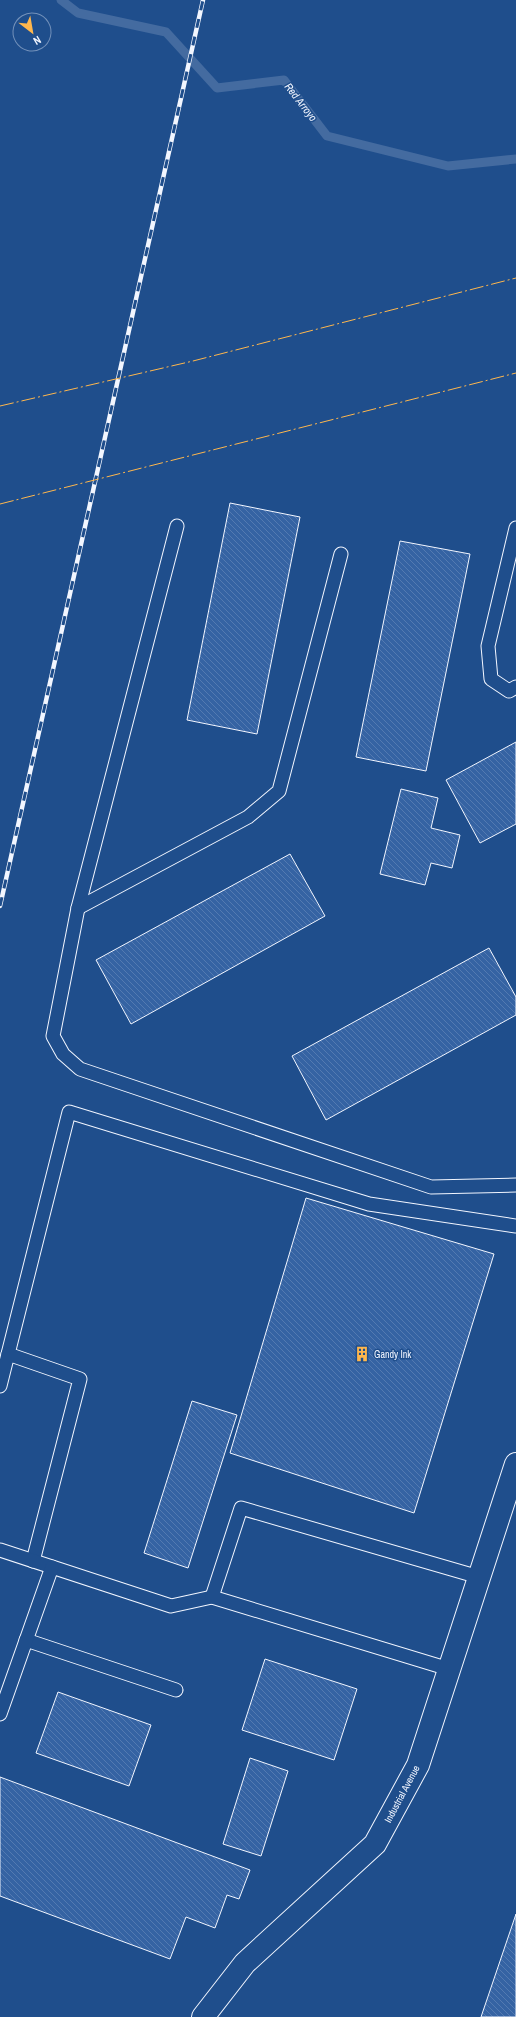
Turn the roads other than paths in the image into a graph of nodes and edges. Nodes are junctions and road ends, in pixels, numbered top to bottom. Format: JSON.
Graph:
{"nodes":[{"id":1,"x":176,"y":526,"type":"dead end"},
{"id":2,"x":516,"y":528,"type":"edge"},
{"id":3,"x":341,"y":554,"type":"dead end"},
{"id":4,"x":516,"y":687,"type":"edge"},
{"id":5,"x":78,"y":908,"type":"junction"},
{"id":6,"x":516,"y":1185,"type":"edge"},
{"id":7,"x":516,"y":1226,"type":"edge"},
{"id":8,"x":8,"y":1354,"type":"junction"},
{"id":9,"x":0,"y":1386,"type":"edge"},
{"id":10,"x":516,"y":1464,"type":"edge"},
{"id":11,"x":0,"y":1550,"type":"edge"},
{"id":12,"x":33,"y":1561,"type":"junction"},
{"id":13,"x":52,"y":1567,"type":"junction"},
{"id":14,"x":479,"y":1577,"type":"junction"},
{"id":15,"x":212,"y":1596,"type":"junction"},
{"id":16,"x":26,"y":1640,"type":"junction"},
{"id":17,"x":449,"y":1669,"type":"junction"},
{"id":18,"x":176,"y":1690,"type":"dead end"},
{"id":19,"x":0,"y":1714,"type":"edge"},
{"id":20,"x":202,"y":2017,"type":"edge"}],
"edges":[{"from":1,"to":5,"type":"lane"},
{"from":2,"to":4,"type":"lane"},
{"from":3,"to":5,"type":"lane"},
{"from":5,"to":6,"type":"lane"},
{"from":7,"to":8,"type":"lane"},
{"from":8,"to":9,"type":"lane"},
{"from":8,"to":12,"type":"lane"},
{"from":10,"to":14,"type":"street","name":"Industrial Avenue"},
{"from":11,"to":12,"type":"lane"},
{"from":12,"to":13,"type":"lane"},
{"from":13,"to":15,"type":"lane"},
{"from":13,"to":16,"type":"lane"},
{"from":14,"to":15,"type":"lane"},
{"from":14,"to":17,"type":"street","name":"Industrial Avenue"},
{"from":15,"to":17,"type":"lane"},
{"from":16,"to":18,"type":"lane"},
{"from":16,"to":19,"type":"lane"},
{"from":17,"to":20,"type":"street","name":"Industrial Avenue"}]}
